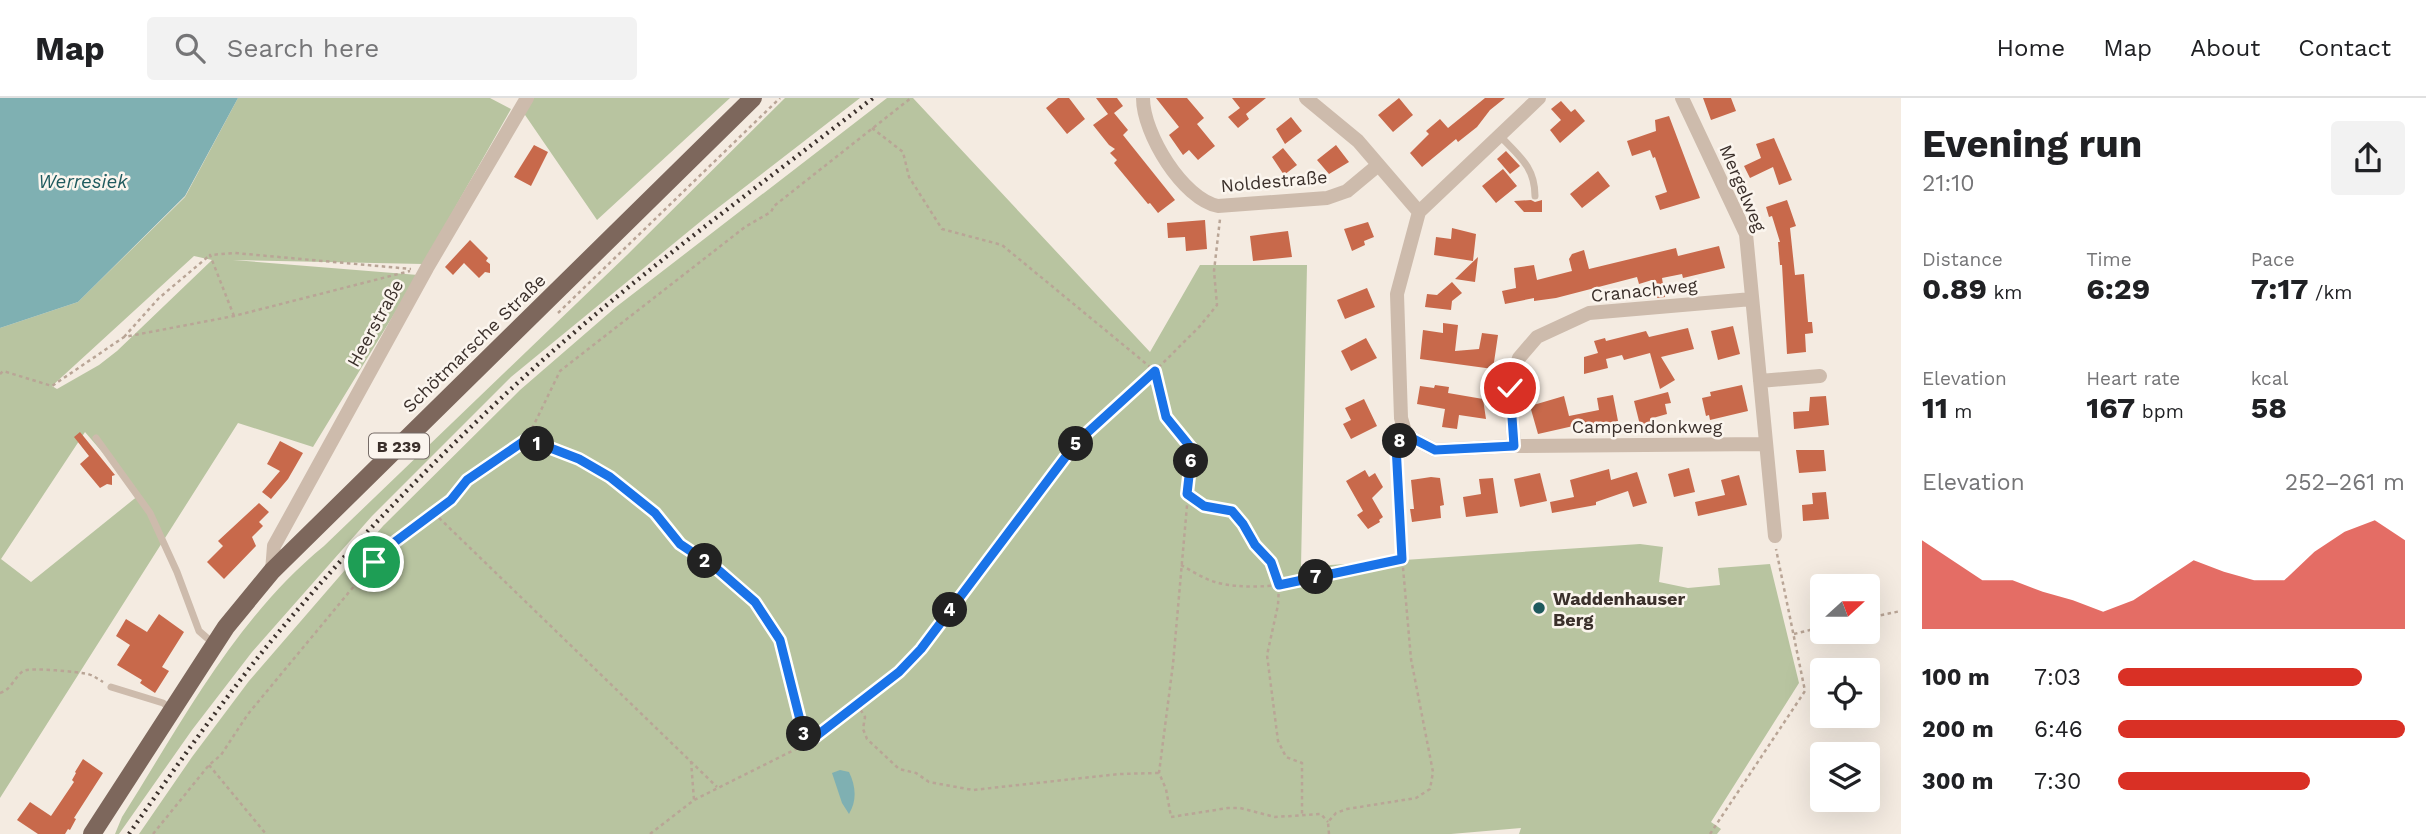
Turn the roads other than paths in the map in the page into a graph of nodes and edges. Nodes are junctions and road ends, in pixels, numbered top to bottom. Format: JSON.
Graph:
{"nodes":[{"id":1,"x":527,"y":98,"type":"edge"},
{"id":2,"x":754,"y":98,"type":"edge"},
{"id":3,"x":1143,"y":98,"type":"edge"},
{"id":4,"x":1306,"y":98,"type":"edge"},
{"id":5,"x":1539,"y":98,"type":"edge"},
{"id":6,"x":1682,"y":98,"type":"edge"},
{"id":7,"x":1499,"y":136,"type":"junction"},
{"id":8,"x":1377,"y":166,"type":"junction"},
{"id":9,"x":1535,"y":195,"type":"dead end"},
{"id":10,"x":1419,"y":212,"type":"junction"},
{"id":11,"x":1752,"y":299,"type":"junction"},
{"id":12,"x":1820,"y":376,"type":"dead end"},
{"id":13,"x":1760,"y":381,"type":"junction"},
{"id":14,"x":1406,"y":435,"type":"junction"},
{"id":15,"x":96,"y":438,"type":"dead end"},
{"id":16,"x":1766,"y":444,"type":"junction"},
{"id":17,"x":1514,"y":446,"type":"junction"},
{"id":18,"x":1775,"y":536,"type":"road end"},
{"id":19,"x":1401,"y":546,"type":"road end"},
{"id":20,"x":272,"y":572,"type":"junction"},
{"id":21,"x":214,"y":644,"type":"junction"},
{"id":22,"x":111,"y":687,"type":"road end"},
{"id":23,"x":171,"y":709,"type":"junction"},
{"id":24,"x":92,"y":834,"type":"edge"}],
"edges":[{"from":1,"to":20,"type":"street","name":"Heerstraße"},
{"from":2,"to":20,"type":"main road","name":"Schötmarsche Straße","number":"B 239"},
{"from":3,"to":8,"type":"street","name":"Noldestraße"},
{"from":4,"to":8,"type":"street"},
{"from":5,"to":7,"type":"street"},
{"from":6,"to":11,"type":"street","name":"Mergelweg"},
{"from":7,"to":9,"type":"lane"},
{"from":7,"to":10,"type":"street"},
{"from":8,"to":10,"type":"street"},
{"from":10,"to":14,"type":"street"},
{"from":11,"to":13,"type":"street","name":"Mergelweg"},
{"from":11,"to":17,"type":"street","name":"Cranachweg"},
{"from":12,"to":13,"type":"street"},
{"from":13,"to":16,"type":"street","name":"Mergelweg"},
{"from":14,"to":17,"type":"street","name":"Campendonkweg"},
{"from":14,"to":19,"type":"lane"},
{"from":15,"to":21,"type":"lane"},
{"from":16,"to":17,"type":"street","name":"Campendonkweg"},
{"from":16,"to":18,"type":"street","name":"Mergelweg"},
{"from":20,"to":21,"type":"main road","name":"Schötmarsche Straße","number":"B 239"},
{"from":21,"to":23,"type":"main road","name":"Schötmarsche Straße","number":"B 239"},
{"from":22,"to":23,"type":"lane"},
{"from":23,"to":24,"type":"main road","name":"Schötmarsche Straße","number":"B 239"}]}
